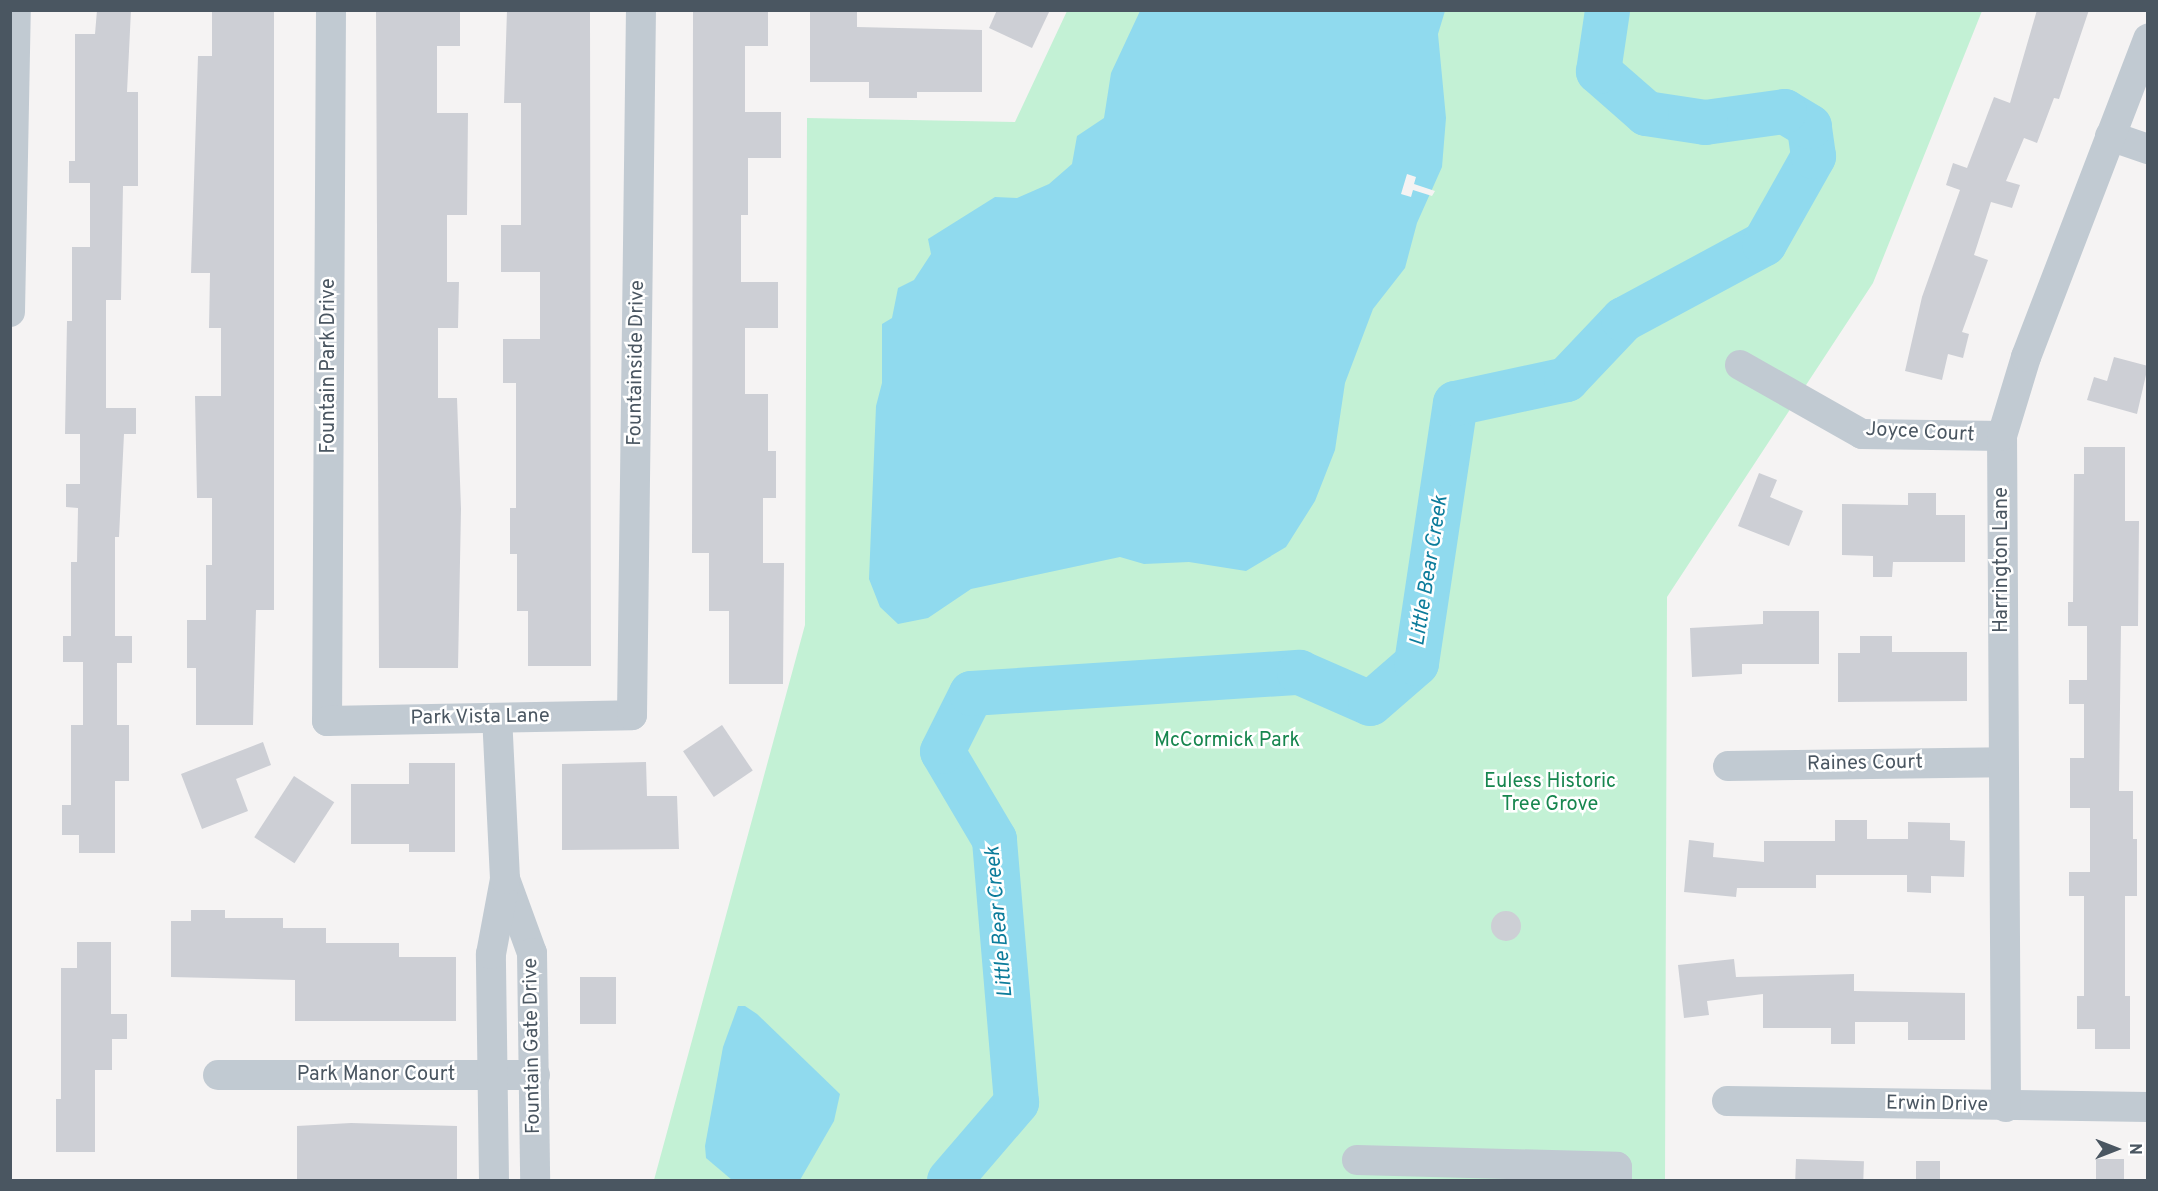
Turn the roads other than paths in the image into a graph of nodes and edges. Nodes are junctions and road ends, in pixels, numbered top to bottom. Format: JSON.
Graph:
{"nodes":[{"id":1,"x":16,"y":10,"type":"edge"},
{"id":2,"x":331,"y":10,"type":"edge"},
{"id":3,"x":641,"y":10,"type":"edge"},
{"id":4,"x":2148,"y":39,"type":"edge"},
{"id":5,"x":2110,"y":136,"type":"junction"},
{"id":6,"x":2148,"y":149,"type":"edge"},
{"id":7,"x":10,"y":312,"type":"edge"},
{"id":8,"x":1740,"y":365,"type":"dead end"},
{"id":9,"x":2002,"y":436,"type":"junction"},
{"id":10,"x":632,"y":715,"type":"joint"},
{"id":11,"x":497,"y":718,"type":"junction"},
{"id":12,"x":327,"y":721,"type":"joint"},
{"id":13,"x":2002,"y":762,"type":"junction"},
{"id":14,"x":1728,"y":766,"type":"dead end"},
{"id":15,"x":505,"y":879,"type":"junction"},
{"id":16,"x":218,"y":1076,"type":"dead end"},
{"id":17,"x":492,"y":1076,"type":"junction"},
{"id":18,"x":534,"y":1076,"type":"junction"},
{"id":19,"x":1727,"y":1101,"type":"dead end"},
{"id":20,"x":2007,"y":1107,"type":"junction"},
{"id":21,"x":2148,"y":1107,"type":"edge"},
{"id":22,"x":1357,"y":1160,"type":"dead end"},
{"id":23,"x":494,"y":1180,"type":"edge"},
{"id":24,"x":534,"y":1180,"type":"edge"},
{"id":25,"x":1617,"y":1180,"type":"edge"}],
"edges":[{"from":1,"to":7,"type":"street"},
{"from":2,"to":12,"type":"street","name":"Fountain Park Drive"},
{"from":3,"to":10,"type":"street","name":"Fountainside Drive"},
{"from":4,"to":5,"type":"street","name":"Harrington Lane"},
{"from":5,"to":6,"type":"street"},
{"from":5,"to":9,"type":"street","name":"Harrington Lane"},
{"from":8,"to":9,"type":"street","name":"Joyce Court"},
{"from":9,"to":13,"type":"street","name":"Harrington Lane"},
{"from":10,"to":11,"type":"street","name":"Park Vista Lane"},
{"from":11,"to":12,"type":"street","name":"Park Vista Lane"},
{"from":11,"to":15,"type":"street","name":"Fountain Gate Drive"},
{"from":13,"to":14,"type":"street","name":"Raines Court"},
{"from":13,"to":20,"type":"street","name":"Harrington Lane"},
{"from":15,"to":17,"type":"street","name":"Fountain Gate Drive"},
{"from":15,"to":18,"type":"street","name":"Fountain Gate Drive"},
{"from":16,"to":17,"type":"street","name":"Park Manor Court"},
{"from":17,"to":18,"type":"street","name":"Park Manor Court"},
{"from":17,"to":23,"type":"street","name":"Fountain Gate Drive"},
{"from":18,"to":24,"type":"street","name":"Fountain Gate Drive"},
{"from":19,"to":20,"type":"street","name":"Erwin Drive"},
{"from":20,"to":21,"type":"street","name":"Erwin Drive"},
{"from":22,"to":25,"type":"street"}]}
